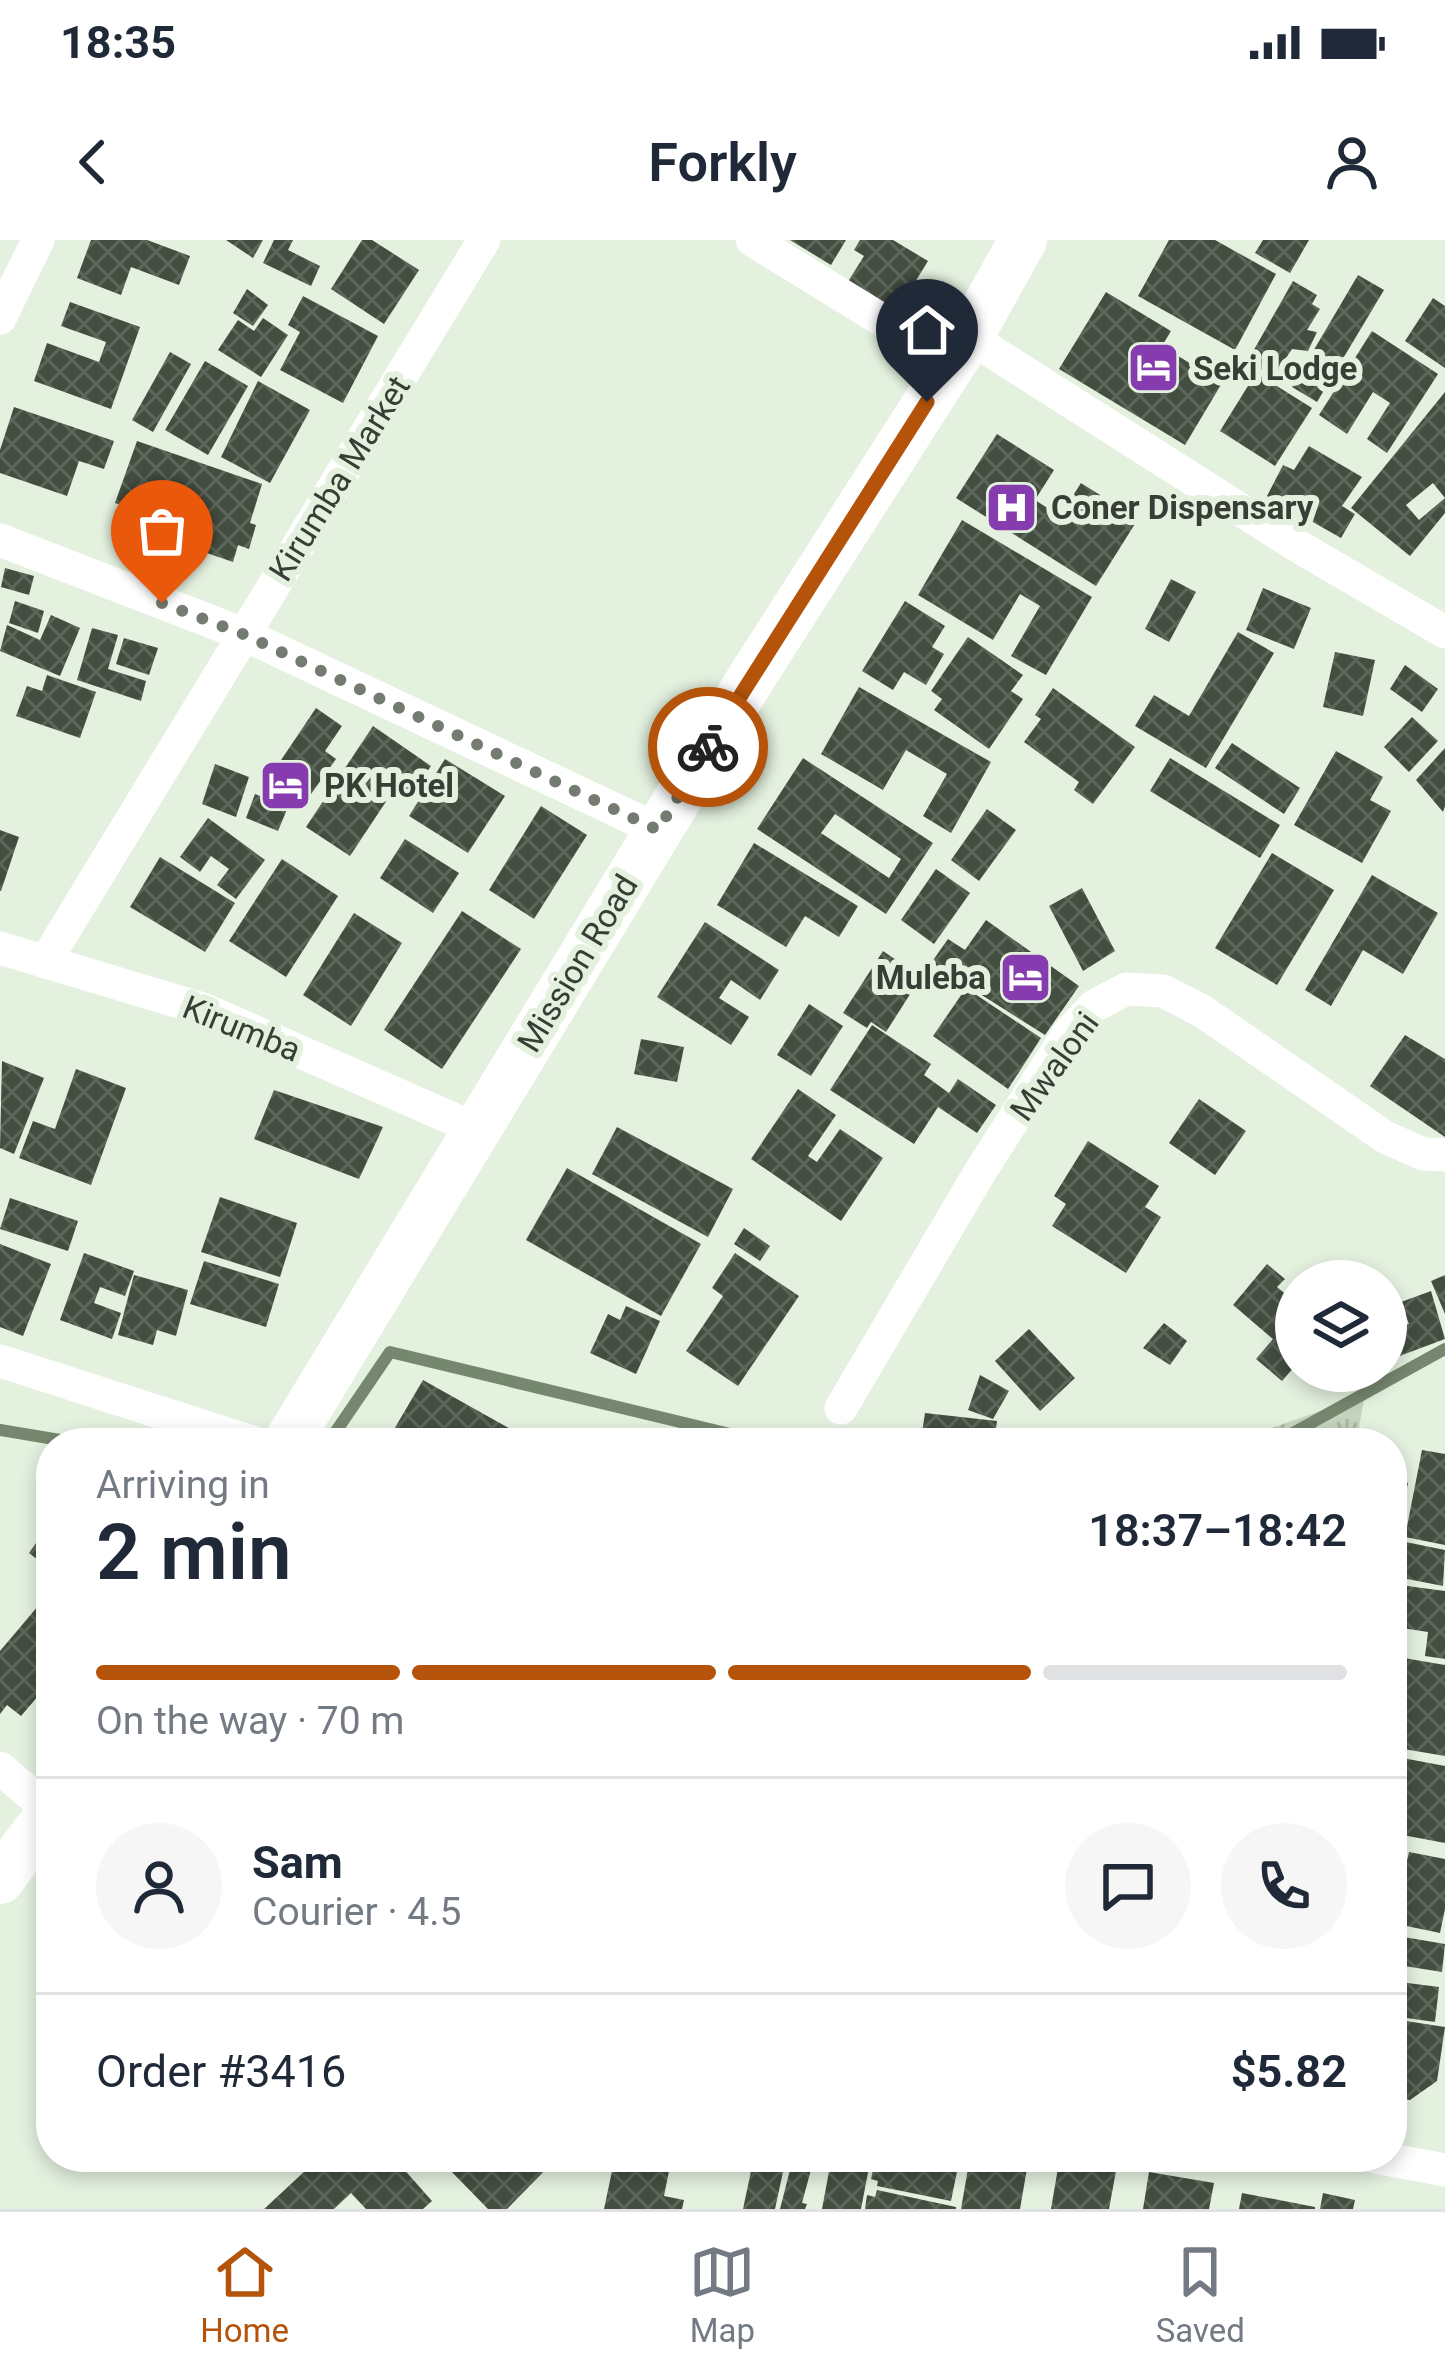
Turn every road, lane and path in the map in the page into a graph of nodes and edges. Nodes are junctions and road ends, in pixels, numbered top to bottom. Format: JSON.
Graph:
{"nodes":[{"id":1,"x":38,"y":240,"type":"edge"},
{"id":2,"x":484,"y":240,"type":"edge"},
{"id":3,"x":752,"y":240,"type":"edge"},
{"id":4,"x":1022,"y":240,"type":"edge"},
{"id":5,"x":0,"y":318,"type":"edge"},
{"id":6,"x":961,"y":350,"type":"junction"},
{"id":7,"x":0,"y":540,"type":"edge"},
{"id":8,"x":1445,"y":632,"type":"edge"},
{"id":9,"x":243,"y":634,"type":"junction"},
{"id":10,"x":658,"y":830,"type":"junction"},
{"id":11,"x":0,"y":948,"type":"edge"},
{"id":12,"x":45,"y":962,"type":"junction"},
{"id":13,"x":476,"y":1129,"type":"junction"},
{"id":14,"x":1445,"y":1155,"type":"edge"},
{"id":15,"x":0,"y":1361,"type":"edge"},
{"id":16,"x":841,"y":1408,"type":"dead end"},
{"id":17,"x":208,"y":1428,"type":"edge"},
{"id":18,"x":295,"y":1428,"type":"edge"},
{"id":19,"x":0,"y":1768,"type":"edge"},
{"id":20,"x":36,"y":1799,"type":"edge"},
{"id":21,"x":36,"y":1832,"type":"edge"},
{"id":22,"x":0,"y":1880,"type":"edge"},
{"id":23,"x":1407,"y":2163,"type":"edge"},
{"id":24,"x":1445,"y":2170,"type":"edge"}],
"edges":[{"from":1,"to":5,"type":"street"},
{"from":2,"to":9,"type":"street","name":"Kirumba Market"},
{"from":3,"to":6,"type":"street"},
{"from":4,"to":6,"type":"street","name":"Mission Road"},
{"from":6,"to":8,"type":"street"},
{"from":6,"to":10,"type":"street","name":"Mission Road"},
{"from":7,"to":9,"type":"street"},
{"from":9,"to":10,"type":"street"},
{"from":9,"to":12,"type":"street","name":"Kirumba Market"},
{"from":10,"to":13,"type":"street","name":"Mission Road"},
{"from":11,"to":12,"type":"street","name":"Kirumba"},
{"from":12,"to":13,"type":"street","name":"Kirumba"},
{"from":13,"to":18,"type":"street","name":"Mission Road"},
{"from":14,"to":16,"type":"street","name":"Mwaloni"},
{"from":15,"to":17,"type":"street"},
{"from":19,"to":20,"type":"street"},
{"from":21,"to":22,"type":"street"},
{"from":23,"to":24,"type":"street"}]}
